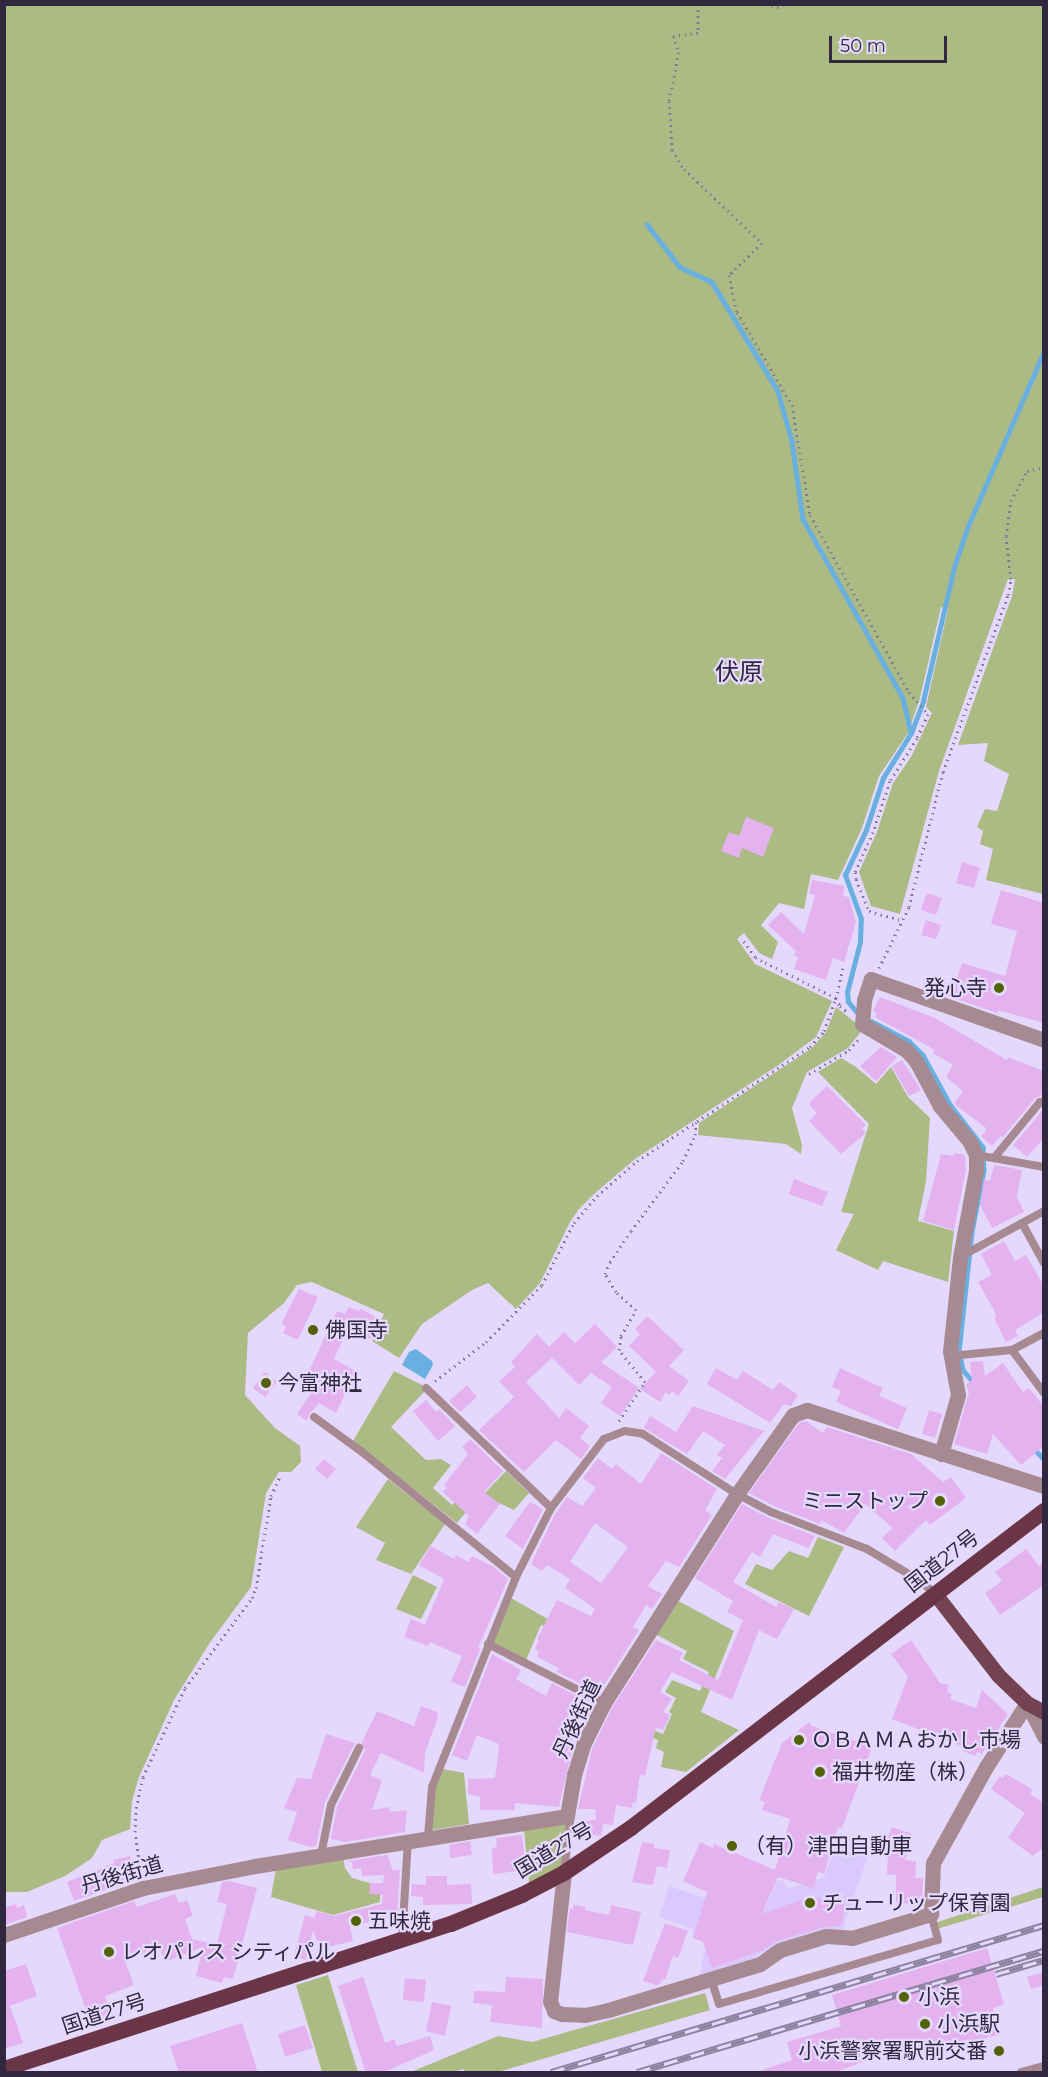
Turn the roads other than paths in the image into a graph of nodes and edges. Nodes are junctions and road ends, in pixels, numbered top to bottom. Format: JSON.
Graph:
{"nodes":[{"id":1,"x":1044,"y":1040,"type":"edge"},
{"id":2,"x":1044,"y":1103,"type":"edge"},
{"id":3,"x":985,"y":1157,"type":"junction"},
{"id":4,"x":1044,"y":1167,"type":"edge"},
{"id":5,"x":1044,"y":1211,"type":"edge"},
{"id":6,"x":1022,"y":1223,"type":"junction"},
{"id":7,"x":967,"y":1253,"type":"junction"},
{"id":8,"x":1044,"y":1263,"type":"edge"},
{"id":9,"x":1044,"y":1333,"type":"edge"},
{"id":10,"x":1012,"y":1350,"type":"junction"},
{"id":11,"x":956,"y":1356,"type":"junction"},
{"id":12,"x":426,"y":1388,"type":"road end"},
{"id":13,"x":1044,"y":1393,"type":"edge"},
{"id":14,"x":314,"y":1417,"type":"dead end"},
{"id":15,"x":941,"y":1454,"type":"junction"},
{"id":16,"x":1044,"y":1486,"type":"edge"},
{"id":17,"x":738,"y":1494,"type":"junction"},
{"id":18,"x":551,"y":1508,"type":"junction"},
{"id":19,"x":1044,"y":1511,"type":"edge"},
{"id":20,"x":516,"y":1577,"type":"junction"},
{"id":21,"x":936,"y":1595,"type":"junction"},
{"id":22,"x":488,"y":1644,"type":"junction"},
{"id":23,"x":604,"y":1702,"type":"junction"},
{"id":24,"x":1027,"y":1703,"type":"junction"},
{"id":25,"x":1044,"y":1705,"type":"edge"},
{"id":26,"x":1044,"y":1712,"type":"edge"},
{"id":27,"x":1044,"y":1729,"type":"edge"},
{"id":28,"x":1044,"y":1737,"type":"edge"},
{"id":29,"x":359,"y":1748,"type":"dead end"},
{"id":30,"x":567,"y":1816,"type":"junction"},
{"id":31,"x":428,"y":1837,"type":"junction"},
{"id":32,"x":408,"y":1840,"type":"junction"},
{"id":33,"x":321,"y":1855,"type":"junction"},
{"id":34,"x":564,"y":1873,"type":"junction"},
{"id":35,"x":931,"y":1914,"type":"junction"},
{"id":36,"x":4,"y":1935,"type":"edge"},
{"id":37,"x":402,"y":1940,"type":"junction"},
{"id":38,"x":711,"y":1979,"type":"junction"},
{"id":39,"x":1044,"y":2066,"type":"edge"},
{"id":40,"x":4,"y":2069,"type":"edge"},
{"id":41,"x":1021,"y":2073,"type":"edge"}],
"edges":[{"from":1,"to":3,"type":"street"},
{"from":2,"to":3,"type":"lane"},
{"from":3,"to":4,"type":"lane"},
{"from":3,"to":7,"type":"street"},
{"from":5,"to":6,"type":"lane"},
{"from":6,"to":7,"type":"lane"},
{"from":6,"to":8,"type":"lane"},
{"from":7,"to":11,"type":"street"},
{"from":9,"to":10,"type":"lane"},
{"from":10,"to":11,"type":"lane"},
{"from":10,"to":13,"type":"lane"},
{"from":11,"to":15,"type":"street"},
{"from":12,"to":18,"type":"lane"},
{"from":14,"to":20,"type":"lane"},
{"from":15,"to":16,"type":"street","name":"丹後街道"},
{"from":15,"to":17,"type":"street","name":"丹後街道"},
{"from":17,"to":18,"type":"lane"},
{"from":17,"to":21,"type":"lane"},
{"from":17,"to":23,"type":"street","name":"丹後街道"},
{"from":18,"to":20,"type":"lane"},
{"from":19,"to":21,"type":"highway","name":"国道27号"},
{"from":20,"to":22,"type":"lane"},
{"from":21,"to":24,"type":"main road"},
{"from":21,"to":34,"type":"highway","name":"国道27号"},
{"from":22,"to":23,"type":"lane"},
{"from":22,"to":31,"type":"lane"},
{"from":23,"to":30,"type":"street","name":"丹後街道"},
{"from":24,"to":25,"type":"street"},
{"from":24,"to":26,"type":"main road"},
{"from":24,"to":27,"type":"street"},
{"from":24,"to":28,"type":"street"},
{"from":24,"to":35,"type":"street"},
{"from":29,"to":33,"type":"lane"},
{"from":30,"to":31,"type":"street","name":"丹後街道"},
{"from":30,"to":34,"type":"lane"},
{"from":31,"to":32,"type":"street","name":"丹後街道"},
{"from":32,"to":33,"type":"street","name":"丹後街道"},
{"from":32,"to":37,"type":"lane"},
{"from":33,"to":36,"type":"street","name":"丹後街道"},
{"from":34,"to":37,"type":"highway","name":"国道27号"},
{"from":34,"to":38,"type":"street"},
{"from":35,"to":38,"type":"street"},
{"from":35,"to":38,"type":"lane"},
{"from":37,"to":40,"type":"highway","name":"国道27号"},
{"from":39,"to":41,"type":"lane"}]}
